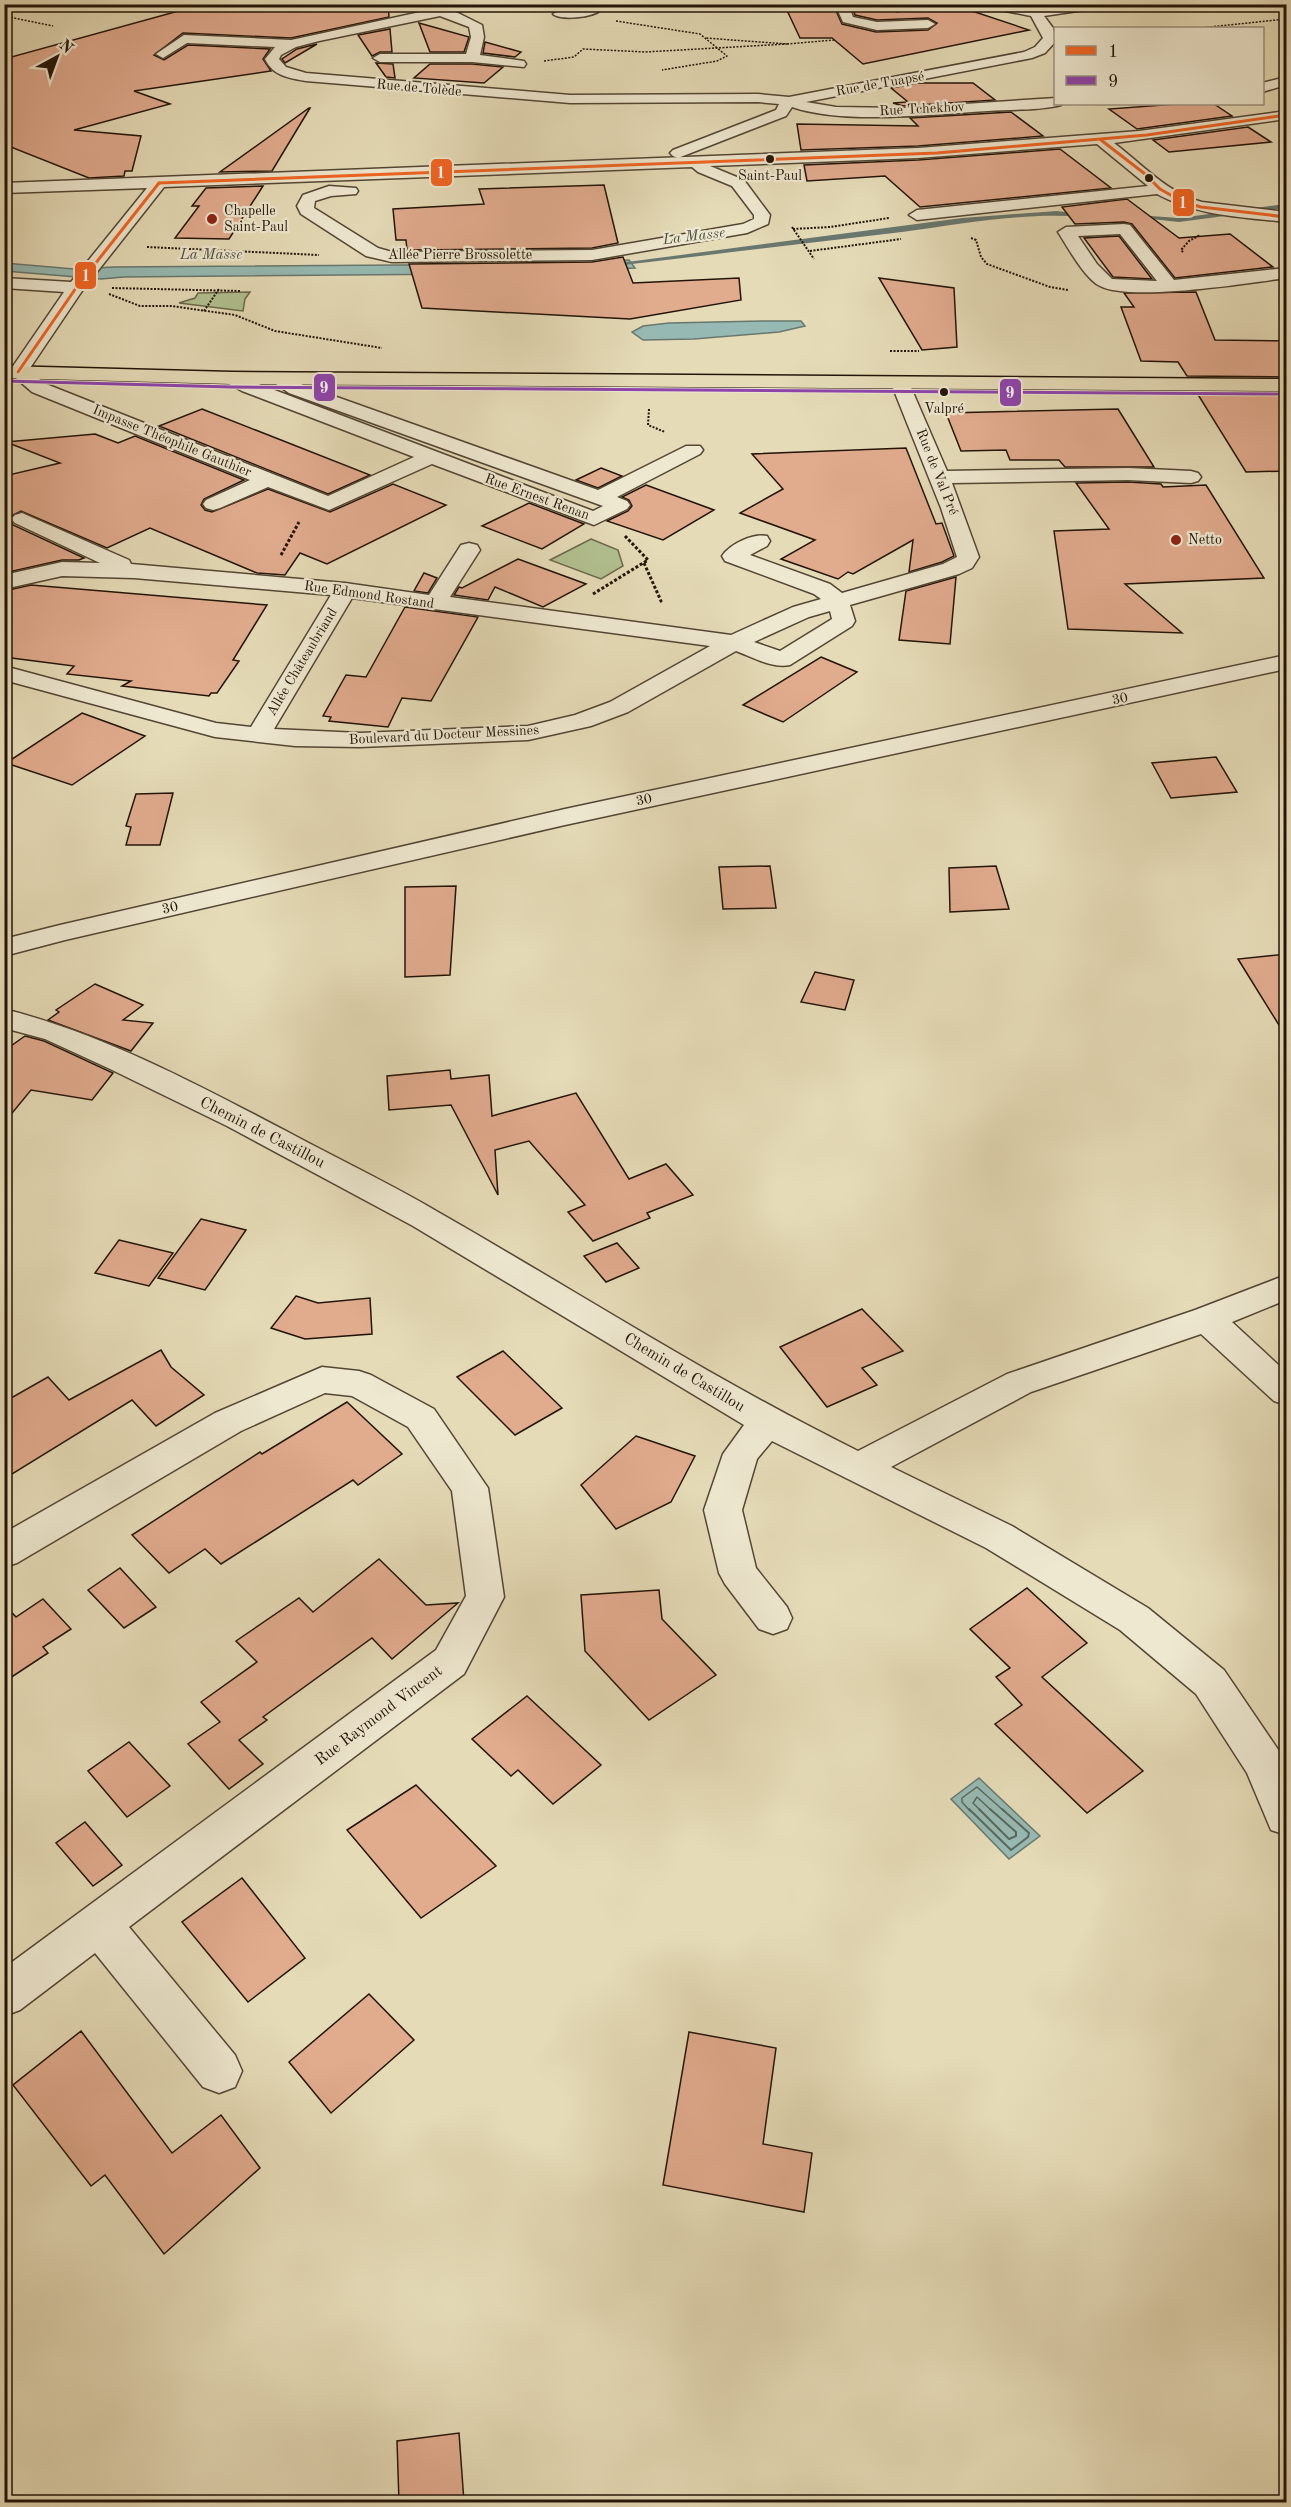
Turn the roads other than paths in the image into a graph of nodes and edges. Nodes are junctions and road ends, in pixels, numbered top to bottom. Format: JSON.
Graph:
{"nodes":[{"id":1,"x":478,"y":4,"type":"edge"},
{"id":2,"x":841,"y":4,"type":"edge"},
{"id":3,"x":990,"y":4,"type":"edge"},
{"id":4,"x":1098,"y":4,"type":"edge"},
{"id":5,"x":595,"y":7,"type":"edge"},
{"id":6,"x":443,"y":12,"type":"junction"},
{"id":7,"x":1036,"y":13,"type":"junction"},
{"id":8,"x":560,"y":14,"type":"dead end"},
{"id":9,"x":927,"y":24,"type":"dead end"},
{"id":10,"x":291,"y":44,"type":"junction"},
{"id":11,"x":163,"y":54,"type":"dead end"},
{"id":12,"x":380,"y":58,"type":"dead end"},
{"id":13,"x":472,"y":58,"type":"junction"},
{"id":14,"x":519,"y":64,"type":"road end"},
{"id":15,"x":1287,"y":81,"type":"edge"},
{"id":16,"x":1264,"y":88,"type":"edge"},
{"id":17,"x":789,"y":101,"type":"junction"},
{"id":18,"x":1054,"y":102,"type":"edge"},
{"id":19,"x":1287,"y":115,"type":"edge"},
{"id":20,"x":717,"y":139,"type":"junction"},
{"id":21,"x":1101,"y":140,"type":"junction"},
{"id":22,"x":996,"y":148,"type":"junction"},
{"id":23,"x":727,"y":161,"type":"junction"},
{"id":24,"x":657,"y":164,"type":"junction"},
{"id":25,"x":1005,"y":166,"type":"dead end"},
{"id":26,"x":159,"y":183,"type":"junction"},
{"id":27,"x":4,"y":188,"type":"edge"},
{"id":28,"x":1160,"y":189,"type":"junction"},
{"id":29,"x":917,"y":214,"type":"road end"},
{"id":30,"x":1287,"y":216,"type":"edge"},
{"id":31,"x":382,"y":255,"type":"joint"},
{"id":32,"x":1287,"y":273,"type":"edge"},
{"id":33,"x":4,"y":283,"type":"edge"},
{"id":34,"x":85,"y":285,"type":"junction"},
{"id":35,"x":1169,"y":285,"type":"junction"},
{"id":36,"x":11,"y":372,"type":"edge"},
{"id":37,"x":275,"y":377,"type":"junction"},
{"id":38,"x":232,"y":378,"type":"junction"},
{"id":39,"x":900,"y":383,"type":"junction"},
{"id":40,"x":1287,"y":385,"type":"edge"},
{"id":41,"x":693,"y":450,"type":"road end"},
{"id":42,"x":430,"y":457,"type":"junction"},
{"id":43,"x":939,"y":477,"type":"junction"},
{"id":44,"x":1191,"y":477,"type":"dead end"},
{"id":45,"x":268,"y":479,"type":"junction"},
{"id":46,"x":213,"y":504,"type":"dead end"},
{"id":47,"x":602,"y":506,"type":"junction"},
{"id":48,"x":22,"y":519,"type":"dead end"},
{"id":49,"x":759,"y":541,"type":"dead end"},
{"id":50,"x":76,"y":544,"type":"junction"},
{"id":51,"x":469,"y":550,"type":"dead end"},
{"id":52,"x":964,"y":563,"type":"joint"},
{"id":53,"x":62,"y":569,"type":"junction"},
{"id":54,"x":134,"y":571,"type":"junction"},
{"id":55,"x":4,"y":582,"type":"edge"},
{"id":56,"x":345,"y":590,"type":"junction"},
{"id":57,"x":838,"y":601,"type":"junction"},
{"id":58,"x":435,"y":603,"type":"junction"},
{"id":59,"x":734,"y":642,"type":"junction"},
{"id":60,"x":1287,"y":662,"type":"edge"},
{"id":61,"x":9,"y":678,"type":"edge"},
{"id":62,"x":259,"y":733,"type":"junction"},
{"id":63,"x":4,"y":948,"type":"edge"},
{"id":64,"x":4,"y":1018,"type":"edge"},
{"id":65,"x":1287,"y":1287,"type":"edge"},
{"id":66,"x":1207,"y":1319,"type":"junction"},
{"id":67,"x":1287,"y":1392,"type":"edge"},
{"id":68,"x":767,"y":1422,"type":"junction"},
{"id":69,"x":858,"y":1468,"type":"junction"},
{"id":70,"x":4,"y":1552,"type":"edge"},
{"id":71,"x":773,"y":1618,"type":"dead end"},
{"id":72,"x":1287,"y":1817,"type":"edge"},
{"id":73,"x":99,"y":1924,"type":"junction"},
{"id":74,"x":4,"y":1995,"type":"edge"},
{"id":75,"x":219,"y":2071,"type":"dead end"}],
"edges":[{"from":1,"to":6,"type":"street"},
{"from":2,"to":9,"type":"street"},
{"from":3,"to":7,"type":"street"},
{"from":4,"to":7,"type":"street"},
{"from":5,"to":8,"type":"street"},
{"from":6,"to":10,"type":"street"},
{"from":6,"to":13,"type":"street"},
{"from":7,"to":17,"type":"street","name":"Rue de Tuapsé"},
{"from":10,"to":11,"type":"street"},
{"from":10,"to":17,"type":"street","name":"Rue de Tolède"},
{"from":12,"to":13,"type":"street"},
{"from":13,"to":14,"type":"street"},
{"from":15,"to":16,"type":"street"},
{"from":17,"to":18,"type":"street","name":"Rue Tchekhov"},
{"from":17,"to":20,"type":"street","name":"Rue de Tuapsé"},
{"from":19,"to":21,"type":"street"},
{"from":20,"to":23,"type":"street"},
{"from":20,"to":24,"type":"street","name":"Rue de Tuapsé"},
{"from":21,"to":22,"type":"street"},
{"from":21,"to":28,"type":"street"},
{"from":22,"to":23,"type":"street"},
{"from":22,"to":25,"type":"street"},
{"from":23,"to":24,"type":"street"},
{"from":24,"to":26,"type":"street"},
{"from":26,"to":27,"type":"street"},
{"from":26,"to":34,"type":"street"},
{"from":28,"to":29,"type":"street"},
{"from":28,"to":30,"type":"street"},
{"from":31,"to":31,"type":"street","name":"Allée Pierre Brossolette"},
{"from":32,"to":35,"type":"street"},
{"from":33,"to":34,"type":"street"},
{"from":34,"to":36,"type":"street"},
{"from":35,"to":35,"type":"street"},
{"from":36,"to":38,"type":"main road"},
{"from":36,"to":45,"type":"street","name":"Impasse Théophile Gauthier"},
{"from":37,"to":38,"type":"main road"},
{"from":37,"to":39,"type":"main road"},
{"from":37,"to":47,"type":"street","name":"Rue Ernest Renan"},
{"from":38,"to":42,"type":"street","name":"Rue Ernest Renan"},
{"from":39,"to":40,"type":"main road"},
{"from":39,"to":43,"type":"street","name":"Rue de Val Pré"},
{"from":41,"to":47,"type":"street"},
{"from":42,"to":45,"type":"street","name":"Impasse Théophile Gauthier"},
{"from":42,"to":47,"type":"street","name":"Rue Ernest Renan"},
{"from":43,"to":44,"type":"street"},
{"from":43,"to":52,"type":"street","name":"Rue de Val Pré"},
{"from":45,"to":46,"type":"street"},
{"from":48,"to":50,"type":"street"},
{"from":49,"to":57,"type":"street"},
{"from":50,"to":53,"type":"street"},
{"from":50,"to":54,"type":"street"},
{"from":51,"to":58,"type":"street"},
{"from":52,"to":57,"type":"street","name":"Boulevard du Docteur Messines"},
{"from":53,"to":54,"type":"street","name":"Rue Edmond Rostand"},
{"from":53,"to":55,"type":"street","name":"Rue Edmond Rostand"},
{"from":54,"to":56,"type":"street","name":"Rue Edmond Rostand"},
{"from":56,"to":58,"type":"street","name":"Rue Edmond Rostand"},
{"from":56,"to":62,"type":"street","name":"Allée Châteaubriand"},
{"from":57,"to":59,"type":"street","name":"Boulevard du Docteur Messines"},
{"from":57,"to":59,"type":"street","name":"Rue Edmond Rostand"},
{"from":58,"to":59,"type":"street","name":"Rue Edmond Rostand"},
{"from":59,"to":62,"type":"street","name":"Boulevard du Docteur Messines"},
{"from":60,"to":63,"type":"street","name":"30"},
{"from":61,"to":62,"type":"street","name":"Boulevard du Docteur Messines"},
{"from":64,"to":68,"type":"street","name":"Chemin de Castillou"},
{"from":65,"to":66,"type":"street"},
{"from":66,"to":67,"type":"street"},
{"from":66,"to":69,"type":"street"},
{"from":68,"to":69,"type":"street","name":"Chemin de Castillou"},
{"from":68,"to":71,"type":"street"},
{"from":69,"to":72,"type":"street","name":"Chemin de Castillou"},
{"from":70,"to":73,"type":"street","name":"Rue Raymond Vincent"},
{"from":73,"to":74,"type":"street","name":"Rue Raymond Vincent"},
{"from":73,"to":75,"type":"street"}]}
